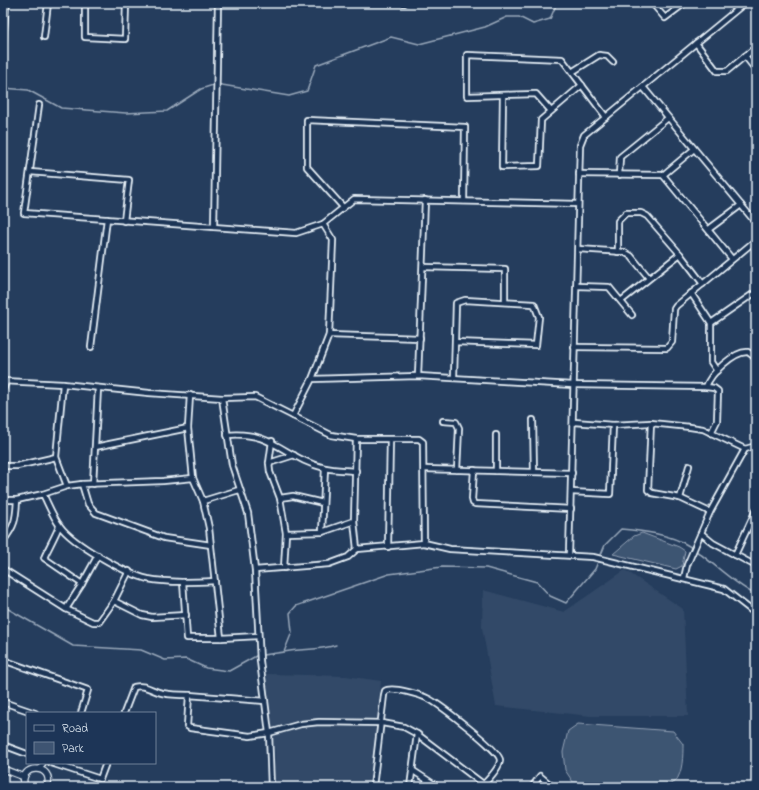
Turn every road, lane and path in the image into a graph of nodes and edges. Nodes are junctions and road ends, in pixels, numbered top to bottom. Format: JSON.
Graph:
{"nodes":[{"id":1,"x":6,"y":3,"type":"edge"},
{"id":2,"x":48,"y":3,"type":"edge"},
{"id":3,"x":85,"y":3,"type":"edge"},
{"id":4,"x":126,"y":3,"type":"edge"},
{"id":5,"x":218,"y":3,"type":"edge"},
{"id":6,"x":360,"y":3,"type":"edge"},
{"id":7,"x":404,"y":3,"type":"edge"},
{"id":8,"x":652,"y":3,"type":"edge"},
{"id":9,"x":684,"y":3,"type":"edge"},
{"id":10,"x":745,"y":3,"type":"edge"},
{"id":11,"x":44,"y":37,"type":"dead end"},
{"id":12,"x":696,"y":43,"type":"junction"},
{"id":13,"x":3,"y":44,"type":"edge"},
{"id":14,"x":756,"y":47,"type":"edge"},
{"id":15,"x":745,"y":56,"type":"junction"},
{"id":16,"x":613,"y":62,"type":"dead end"},
{"id":17,"x":756,"y":70,"type":"edge"},
{"id":18,"x":572,"y":72,"type":"junction"},
{"id":19,"x":582,"y":86,"type":"junction"},
{"id":20,"x":643,"y":87,"type":"junction"},
{"id":21,"x":503,"y":95,"type":"junction"},
{"id":22,"x":39,"y":105,"type":"dead end"},
{"id":23,"x":552,"y":111,"type":"junction"},
{"id":24,"x":606,"y":117,"type":"junction"},
{"id":25,"x":668,"y":118,"type":"junction"},
{"id":26,"x":694,"y":149,"type":"junction"},
{"id":27,"x":30,"y":172,"type":"junction"},
{"id":28,"x":579,"y":174,"type":"junction"},
{"id":29,"x":619,"y":175,"type":"junction"},
{"id":30,"x":663,"y":175,"type":"junction"},
{"id":31,"x":425,"y":200,"type":"junction"},
{"id":32,"x":464,"y":201,"type":"junction"},
{"id":33,"x":578,"y":204,"type":"junction"},
{"id":34,"x":741,"y":205,"type":"junction"},
{"id":35,"x":343,"y":207,"type":"junction"},
{"id":36,"x":107,"y":219,"type":"junction"},
{"id":37,"x":124,"y":221,"type":"junction"},
{"id":38,"x":756,"y":223,"type":"edge"},
{"id":39,"x":323,"y":224,"type":"junction"},
{"id":40,"x":214,"y":227,"type":"junction"},
{"id":41,"x":708,"y":229,"type":"junction"},
{"id":42,"x":756,"y":240,"type":"edge"},
{"id":43,"x":578,"y":249,"type":"junction"},
{"id":44,"x":618,"y":252,"type":"junction"},
{"id":45,"x":680,"y":254,"type":"junction"},
{"id":46,"x":732,"y":259,"type":"junction"},
{"id":47,"x":422,"y":267,"type":"junction"},
{"id":48,"x":649,"y":278,"type":"junction"},
{"id":49,"x":703,"y":284,"type":"junction"},
{"id":50,"x":577,"y":286,"type":"junction"},
{"id":51,"x":691,"y":293,"type":"junction"},
{"id":52,"x":756,"y":294,"type":"edge"},
{"id":53,"x":621,"y":301,"type":"junction"},
{"id":54,"x":505,"y":302,"type":"junction"},
{"id":55,"x":632,"y":314,"type":"dead end"},
{"id":56,"x":711,"y":323,"type":"junction"},
{"id":57,"x":329,"y":335,"type":"junction"},
{"id":58,"x":420,"y":338,"type":"junction"},
{"id":59,"x":455,"y":342,"type":"junction"},
{"id":60,"x":91,"y":347,"type":"dead end"},
{"id":61,"x":574,"y":347,"type":"junction"},
{"id":62,"x":756,"y":358,"type":"edge"},
{"id":63,"x":717,"y":371,"type":"junction"},
{"id":64,"x":418,"y":376,"type":"junction"},
{"id":65,"x":454,"y":378,"type":"junction"},
{"id":66,"x":312,"y":379,"type":"junction"},
{"id":67,"x":4,"y":381,"type":"edge"},
{"id":68,"x":63,"y":384,"type":"junction"},
{"id":69,"x":573,"y":385,"type":"junction"},
{"id":70,"x":706,"y":387,"type":"junction"},
{"id":71,"x":98,"y":388,"type":"junction"},
{"id":72,"x":3,"y":390,"type":"edge"},
{"id":73,"x":190,"y":395,"type":"junction"},
{"id":74,"x":222,"y":398,"type":"junction"},
{"id":75,"x":293,"y":416,"type":"junction"},
{"id":76,"x":533,"y":420,"type":"dead end"},
{"id":77,"x":443,"y":421,"type":"dead end"},
{"id":78,"x":574,"y":422,"type":"junction"},
{"id":79,"x":651,"y":423,"type":"junction"},
{"id":80,"x":613,"y":425,"type":"junction"},
{"id":81,"x":188,"y":428,"type":"junction"},
{"id":82,"x":711,"y":433,"type":"junction"},
{"id":83,"x":228,"y":435,"type":"junction"},
{"id":84,"x":496,"y":435,"type":"dead end"},
{"id":85,"x":356,"y":439,"type":"junction"},
{"id":86,"x":390,"y":440,"type":"junction"},
{"id":87,"x":272,"y":441,"type":"junction"},
{"id":88,"x":95,"y":446,"type":"junction"},
{"id":89,"x":756,"y":446,"type":"edge"},
{"id":90,"x":745,"y":449,"type":"junction"},
{"id":91,"x":294,"y":455,"type":"junction"},
{"id":92,"x":56,"y":457,"type":"junction"},
{"id":93,"x":269,"y":463,"type":"junction"},
{"id":94,"x":3,"y":466,"type":"edge"},
{"id":95,"x":689,"y":466,"type":"dead end"},
{"id":96,"x":325,"y":468,"type":"junction"},
{"id":97,"x":424,"y":469,"type":"junction"},
{"id":98,"x":356,"y":470,"type":"junction"},
{"id":99,"x":457,"y":470,"type":"junction"},
{"id":100,"x":474,"y":470,"type":"junction"},
{"id":101,"x":496,"y":471,"type":"junction"},
{"id":102,"x":534,"y":472,"type":"junction"},
{"id":103,"x":572,"y":473,"type":"junction"},
{"id":104,"x":193,"y":478,"type":"junction"},
{"id":105,"x":82,"y":484,"type":"junction"},
{"id":106,"x":93,"y":484,"type":"junction"},
{"id":107,"x":67,"y":486,"type":"junction"},
{"id":108,"x":239,"y":490,"type":"junction"},
{"id":109,"x":571,"y":492,"type":"junction"},
{"id":110,"x":43,"y":494,"type":"junction"},
{"id":111,"x":280,"y":498,"type":"junction"},
{"id":112,"x":680,"y":498,"type":"junction"},
{"id":113,"x":3,"y":500,"type":"edge"},
{"id":114,"x":17,"y":500,"type":"junction"},
{"id":115,"x":203,"y":501,"type":"junction"},
{"id":116,"x":323,"y":503,"type":"junction"},
{"id":117,"x":571,"y":509,"type":"junction"},
{"id":118,"x":756,"y":510,"type":"edge"},
{"id":119,"x":710,"y":512,"type":"junction"},
{"id":120,"x":354,"y":521,"type":"junction"},
{"id":121,"x":59,"y":526,"type":"junction"},
{"id":122,"x":322,"y":532,"type":"junction"},
{"id":123,"x":286,"y":533,"type":"junction"},
{"id":124,"x":702,"y":534,"type":"junction"},
{"id":125,"x":3,"y":541,"type":"edge"},
{"id":126,"x":424,"y":543,"type":"junction"},
{"id":127,"x":211,"y":545,"type":"junction"},
{"id":128,"x":388,"y":547,"type":"junction"},
{"id":129,"x":358,"y":548,"type":"junction"},
{"id":130,"x":569,"y":554,"type":"junction"},
{"id":131,"x":98,"y":555,"type":"junction"},
{"id":132,"x":735,"y":555,"type":"junction"},
{"id":133,"x":756,"y":566,"type":"edge"},
{"id":134,"x":284,"y":568,"type":"junction"},
{"id":135,"x":3,"y":569,"type":"edge"},
{"id":136,"x":255,"y":570,"type":"junction"},
{"id":137,"x":129,"y":571,"type":"junction"},
{"id":138,"x":684,"y":578,"type":"junction"},
{"id":139,"x":215,"y":581,"type":"junction"},
{"id":140,"x":183,"y":582,"type":"junction"},
{"id":141,"x":82,"y":584,"type":"junction"},
{"id":142,"x":114,"y":602,"type":"junction"},
{"id":143,"x":66,"y":609,"type":"junction"},
{"id":144,"x":756,"y":614,"type":"edge"},
{"id":145,"x":186,"y":615,"type":"junction"},
{"id":146,"x":258,"y":636,"type":"junction"},
{"id":147,"x":220,"y":638,"type":"junction"},
{"id":148,"x":3,"y":660,"type":"edge"},
{"id":149,"x":189,"y":695,"type":"junction"},
{"id":150,"x":265,"y":701,"type":"junction"},
{"id":151,"x":3,"y":702,"type":"edge"},
{"id":152,"x":32,"y":712,"type":"edge"},
{"id":153,"x":81,"y":712,"type":"edge"},
{"id":154,"x":124,"y":712,"type":"edge"},
{"id":155,"x":382,"y":723,"type":"junction"},
{"id":156,"x":269,"y":733,"type":"junction"},
{"id":157,"x":417,"y":734,"type":"junction"},
{"id":158,"x":3,"y":745,"type":"edge"},
{"id":159,"x":26,"y":754,"type":"edge"},
{"id":160,"x":42,"y":764,"type":"edge"},
{"id":161,"x":106,"y":764,"type":"edge"},
{"id":162,"x":64,"y":765,"type":"edge"},
{"id":163,"x":3,"y":769,"type":"edge"},
{"id":164,"x":40,"y":769,"type":"junction"},
{"id":165,"x":412,"y":770,"type":"junction"},
{"id":166,"x":24,"y":777,"type":"junction"},
{"id":167,"x":49,"y":786,"type":"edge"},
{"id":168,"x":482,"y":786,"type":"edge"},
{"id":169,"x":25,"y":787,"type":"edge"},
{"id":170,"x":271,"y":787,"type":"edge"},
{"id":171,"x":373,"y":787,"type":"edge"},
{"id":172,"x":410,"y":787,"type":"edge"},
{"id":173,"x":438,"y":787,"type":"edge"},
{"id":174,"x":532,"y":787,"type":"edge"},
{"id":175,"x":553,"y":787,"type":"edge"}],
"edges":[{"from":1,"to":13,"type":"street"},
{"from":2,"to":11,"type":"street"},
{"from":3,"to":4,"type":"street"},
{"from":5,"to":40,"type":"street"},
{"from":6,"to":7,"type":"street"},
{"from":8,"to":9,"type":"street"},
{"from":10,"to":12,"type":"street"},
{"from":12,"to":15,"type":"street"},
{"from":12,"to":20,"type":"street"},
{"from":14,"to":15,"type":"street"},
{"from":15,"to":17,"type":"street"},
{"from":16,"to":18,"type":"street"},
{"from":18,"to":19,"type":"street"},
{"from":18,"to":21,"type":"street"},
{"from":19,"to":23,"type":"street"},
{"from":19,"to":24,"type":"street"},
{"from":20,"to":24,"type":"street"},
{"from":20,"to":25,"type":"street"},
{"from":21,"to":23,"type":"street"},
{"from":21,"to":23,"type":"street"},
{"from":22,"to":27,"type":"street"},
{"from":24,"to":28,"type":"street"},
{"from":25,"to":26,"type":"street"},
{"from":25,"to":29,"type":"street"},
{"from":26,"to":30,"type":"street"},
{"from":26,"to":34,"type":"street"},
{"from":27,"to":36,"type":"street"},
{"from":27,"to":37,"type":"street"},
{"from":28,"to":29,"type":"street"},
{"from":28,"to":33,"type":"street"},
{"from":29,"to":30,"type":"street"},
{"from":30,"to":41,"type":"street"},
{"from":31,"to":32,"type":"street"},
{"from":31,"to":35,"type":"street"},
{"from":31,"to":47,"type":"street"},
{"from":32,"to":33,"type":"street"},
{"from":32,"to":35,"type":"street"},
{"from":33,"to":43,"type":"street"},
{"from":34,"to":38,"type":"street"},
{"from":34,"to":41,"type":"street"},
{"from":35,"to":39,"type":"street"},
{"from":36,"to":37,"type":"street"},
{"from":36,"to":60,"type":"street"},
{"from":37,"to":40,"type":"street"},
{"from":39,"to":40,"type":"street"},
{"from":39,"to":57,"type":"street"},
{"from":41,"to":46,"type":"street"},
{"from":42,"to":46,"type":"street"},
{"from":43,"to":44,"type":"street"},
{"from":43,"to":50,"type":"street"},
{"from":44,"to":45,"type":"street"},
{"from":44,"to":48,"type":"street"},
{"from":45,"to":48,"type":"street"},
{"from":45,"to":49,"type":"street"},
{"from":46,"to":49,"type":"street"},
{"from":47,"to":54,"type":"street"},
{"from":47,"to":58,"type":"street"},
{"from":48,"to":53,"type":"street"},
{"from":49,"to":51,"type":"street"},
{"from":50,"to":53,"type":"street"},
{"from":50,"to":61,"type":"street"},
{"from":51,"to":56,"type":"street"},
{"from":51,"to":61,"type":"street"},
{"from":52,"to":56,"type":"street"},
{"from":53,"to":55,"type":"street"},
{"from":54,"to":59,"type":"street"},
{"from":54,"to":59,"type":"street"},
{"from":56,"to":63,"type":"street"},
{"from":57,"to":58,"type":"street"},
{"from":57,"to":66,"type":"street"},
{"from":58,"to":64,"type":"street"},
{"from":59,"to":65,"type":"street"},
{"from":61,"to":69,"type":"street"},
{"from":62,"to":63,"type":"street"},
{"from":63,"to":70,"type":"street"},
{"from":64,"to":65,"type":"street"},
{"from":64,"to":66,"type":"street"},
{"from":65,"to":69,"type":"street"},
{"from":66,"to":75,"type":"street"},
{"from":67,"to":68,"type":"street"},
{"from":67,"to":72,"type":"street"},
{"from":68,"to":71,"type":"street"},
{"from":68,"to":92,"type":"street"},
{"from":69,"to":70,"type":"street"},
{"from":69,"to":78,"type":"street"},
{"from":70,"to":82,"type":"street"},
{"from":71,"to":73,"type":"street"},
{"from":71,"to":88,"type":"street"},
{"from":73,"to":74,"type":"street"},
{"from":73,"to":81,"type":"street"},
{"from":74,"to":75,"type":"street"},
{"from":74,"to":83,"type":"street"},
{"from":75,"to":85,"type":"street"},
{"from":76,"to":102,"type":"street"},
{"from":77,"to":99,"type":"street"},
{"from":78,"to":80,"type":"street"},
{"from":78,"to":103,"type":"street"},
{"from":79,"to":80,"type":"street"},
{"from":79,"to":82,"type":"street"},
{"from":79,"to":112,"type":"street"},
{"from":80,"to":109,"type":"street"},
{"from":81,"to":88,"type":"street"},
{"from":81,"to":104,"type":"street"},
{"from":82,"to":90,"type":"street"},
{"from":83,"to":87,"type":"street"},
{"from":83,"to":108,"type":"street"},
{"from":84,"to":101,"type":"street"},
{"from":85,"to":86,"type":"street"},
{"from":85,"to":98,"type":"street"},
{"from":86,"to":97,"type":"street"},
{"from":86,"to":128,"type":"street"},
{"from":87,"to":91,"type":"street"},
{"from":87,"to":93,"type":"street"},
{"from":88,"to":106,"type":"street"},
{"from":89,"to":90,"type":"street"},
{"from":90,"to":119,"type":"street"},
{"from":91,"to":93,"type":"street"},
{"from":91,"to":96,"type":"street"},
{"from":92,"to":94,"type":"street"},
{"from":92,"to":107,"type":"street"},
{"from":93,"to":111,"type":"street"},
{"from":95,"to":112,"type":"street"},
{"from":96,"to":98,"type":"street"},
{"from":96,"to":116,"type":"street"},
{"from":97,"to":99,"type":"street"},
{"from":97,"to":126,"type":"street"},
{"from":98,"to":120,"type":"street"},
{"from":99,"to":100,"type":"street"},
{"from":100,"to":101,"type":"street"},
{"from":100,"to":117,"type":"street"},
{"from":101,"to":102,"type":"street"},
{"from":102,"to":103,"type":"street"},
{"from":103,"to":109,"type":"street"},
{"from":104,"to":106,"type":"street"},
{"from":104,"to":115,"type":"street"},
{"from":105,"to":106,"type":"street"},
{"from":105,"to":107,"type":"street"},
{"from":105,"to":127,"type":"street"},
{"from":107,"to":110,"type":"street"},
{"from":108,"to":115,"type":"street"},
{"from":108,"to":136,"type":"street"},
{"from":109,"to":117,"type":"street"},
{"from":110,"to":114,"type":"street"},
{"from":110,"to":121,"type":"street"},
{"from":111,"to":116,"type":"street"},
{"from":111,"to":123,"type":"street"},
{"from":112,"to":119,"type":"street"},
{"from":113,"to":114,"type":"street"},
{"from":114,"to":125,"type":"street"},
{"from":115,"to":127,"type":"street"},
{"from":116,"to":122,"type":"street"},
{"from":117,"to":130,"type":"street"},
{"from":118,"to":132,"type":"street"},
{"from":119,"to":124,"type":"street"},
{"from":120,"to":122,"type":"street"},
{"from":120,"to":129,"type":"street"},
{"from":121,"to":131,"type":"street"},
{"from":121,"to":141,"type":"street"},
{"from":122,"to":123,"type":"street"},
{"from":123,"to":134,"type":"street"},
{"from":124,"to":132,"type":"street"},
{"from":124,"to":138,"type":"street"},
{"from":126,"to":128,"type":"street"},
{"from":126,"to":130,"type":"street"},
{"from":127,"to":139,"type":"street"},
{"from":128,"to":129,"type":"street"},
{"from":129,"to":134,"type":"street"},
{"from":130,"to":138,"type":"street"},
{"from":131,"to":137,"type":"street"},
{"from":131,"to":141,"type":"street"},
{"from":132,"to":133,"type":"street"},
{"from":134,"to":136,"type":"street"},
{"from":135,"to":143,"type":"street"},
{"from":136,"to":146,"type":"street"},
{"from":137,"to":140,"type":"street"},
{"from":137,"to":142,"type":"street"},
{"from":138,"to":144,"type":"street"},
{"from":139,"to":140,"type":"street"},
{"from":139,"to":147,"type":"street"},
{"from":140,"to":145,"type":"street"},
{"from":141,"to":143,"type":"street"},
{"from":142,"to":143,"type":"street"},
{"from":142,"to":145,"type":"street"},
{"from":145,"to":147,"type":"street"},
{"from":146,"to":147,"type":"street"},
{"from":146,"to":150,"type":"street"},
{"from":148,"to":153,"type":"street"},
{"from":149,"to":150,"type":"street"},
{"from":149,"to":154,"type":"street"},
{"from":149,"to":156,"type":"street"},
{"from":150,"to":156,"type":"street"},
{"from":151,"to":152,"type":"street"},
{"from":155,"to":156,"type":"street"},
{"from":155,"to":157,"type":"street"},
{"from":155,"to":168,"type":"street"},
{"from":155,"to":171,"type":"street"},
{"from":156,"to":170,"type":"street"},
{"from":157,"to":165,"type":"street"},
{"from":157,"to":168,"type":"street"},
{"from":158,"to":159,"type":"street"},
{"from":160,"to":164,"type":"street"},
{"from":161,"to":162,"type":"street"},
{"from":163,"to":166,"type":"street"},
{"from":164,"to":166,"type":"street"},
{"from":164,"to":167,"type":"street"},
{"from":165,"to":172,"type":"street"},
{"from":165,"to":173,"type":"street"},
{"from":166,"to":169,"type":"street"},
{"from":174,"to":175,"type":"street"}]}
